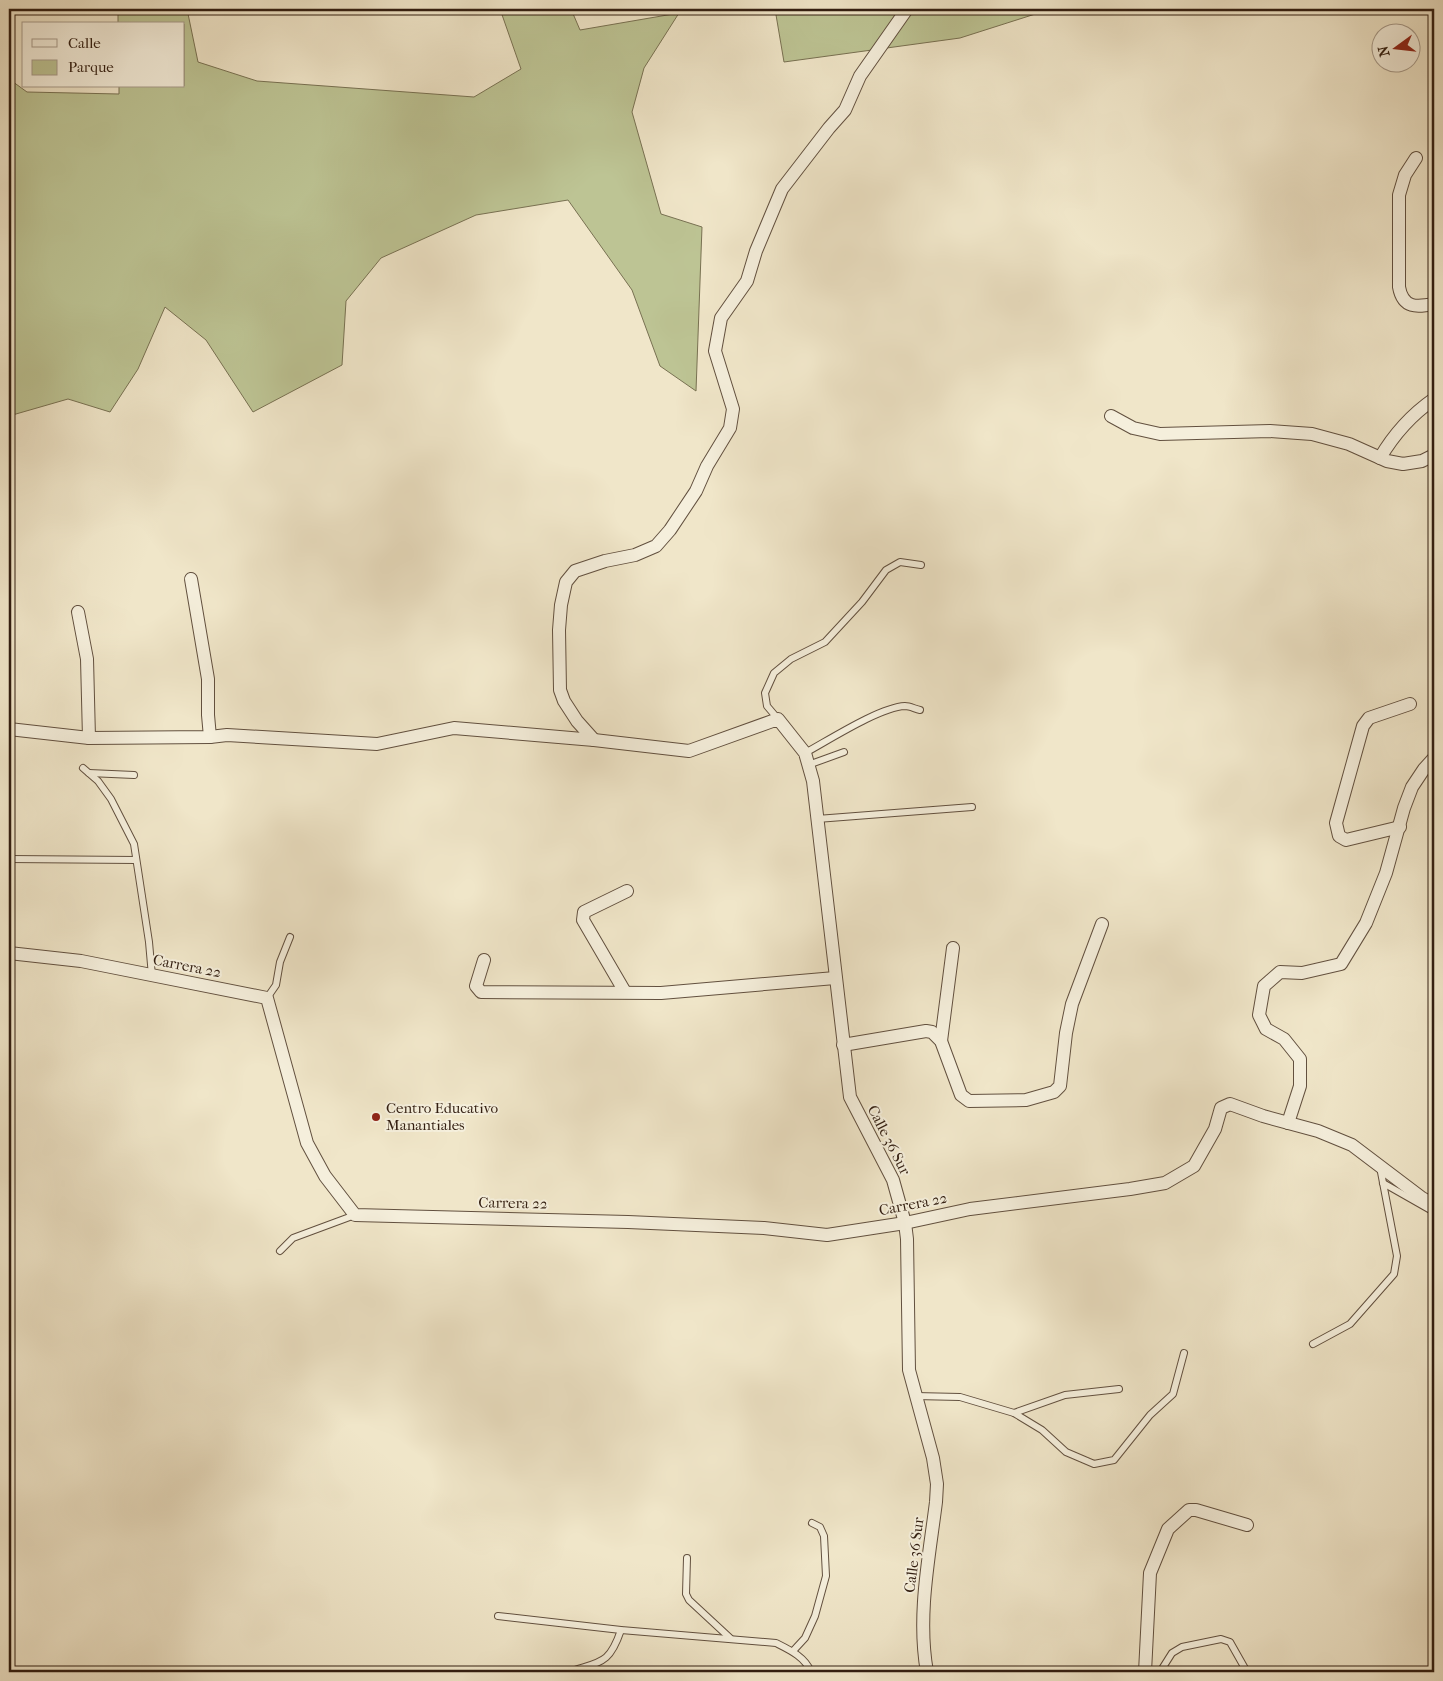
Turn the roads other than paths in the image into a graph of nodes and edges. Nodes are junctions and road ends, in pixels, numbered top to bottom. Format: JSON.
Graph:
{"nodes":[{"id":1,"x":907,"y":9,"type":"edge"},
{"id":2,"x":1416,"y":158,"type":"dead end"},
{"id":3,"x":1434,"y":304,"type":"edge"},
{"id":4,"x":1434,"y":399,"type":"edge"},
{"id":5,"x":1111,"y":416,"type":"dead end"},
{"id":6,"x":1434,"y":455,"type":"edge"},
{"id":7,"x":1380,"y":458,"type":"junction"},
{"id":8,"x":921,"y":565,"type":"dead end"},
{"id":9,"x":191,"y":579,"type":"dead end"},
{"id":10,"x":78,"y":612,"type":"dead end"},
{"id":11,"x":1410,"y":704,"type":"dead end"},
{"id":12,"x":920,"y":710,"type":"dead end"},
{"id":13,"x":778,"y":720,"type":"junction"},
{"id":14,"x":9,"y":729,"type":"edge"},
{"id":15,"x":210,"y":737,"type":"junction"},
{"id":16,"x":89,"y":738,"type":"junction"},
{"id":17,"x":594,"y":740,"type":"junction"},
{"id":18,"x":844,"y":752,"type":"dead end"},
{"id":19,"x":1434,"y":758,"type":"edge"},
{"id":20,"x":807,"y":759,"type":"junction"},
{"id":21,"x":83,"y":768,"type":"dead end"},
{"id":22,"x":89,"y":773,"type":"junction"},
{"id":23,"x":134,"y":775,"type":"dead end"},
{"id":24,"x":972,"y":807,"type":"dead end"},
{"id":25,"x":817,"y":819,"type":"junction"},
{"id":26,"x":1400,"y":827,"type":"junction"},
{"id":27,"x":9,"y":859,"type":"edge"},
{"id":28,"x":136,"y":860,"type":"junction"},
{"id":29,"x":627,"y":891,"type":"dead end"},
{"id":30,"x":1102,"y":924,"type":"dead end"},
{"id":31,"x":290,"y":937,"type":"dead end"},
{"id":32,"x":953,"y":948,"type":"dead end"},
{"id":33,"x":9,"y":953,"type":"edge"},
{"id":34,"x":484,"y":960,"type":"dead end"},
{"id":35,"x":152,"y":976,"type":"junction"},
{"id":36,"x":835,"y":978,"type":"junction"},
{"id":37,"x":625,"y":992,"type":"junction"},
{"id":38,"x":267,"y":998,"type":"junction"},
{"id":39,"x":941,"y":1041,"type":"junction"},
{"id":40,"x":843,"y":1045,"type":"junction"},
{"id":41,"x":1288,"y":1123,"type":"junction"},
{"id":42,"x":1380,"y":1166,"type":"junction"},
{"id":43,"x":1383,"y":1183,"type":"junction"},
{"id":44,"x":1434,"y":1204,"type":"edge"},
{"id":45,"x":1434,"y":1212,"type":"edge"},
{"id":46,"x":355,"y":1215,"type":"junction"},
{"id":47,"x":905,"y":1223,"type":"junction"},
{"id":48,"x":280,"y":1251,"type":"dead end"},
{"id":49,"x":1312,"y":1344,"type":"dead end"},
{"id":50,"x":1184,"y":1353,"type":"dead end"},
{"id":51,"x":1119,"y":1389,"type":"dead end"},
{"id":52,"x":915,"y":1396,"type":"junction"},
{"id":53,"x":1014,"y":1413,"type":"junction"},
{"id":54,"x":812,"y":1522,"type":"dead end"},
{"id":55,"x":1247,"y":1525,"type":"dead end"},
{"id":56,"x":687,"y":1558,"type":"dead end"},
{"id":57,"x":498,"y":1616,"type":"dead end"},
{"id":58,"x":621,"y":1630,"type":"junction"},
{"id":59,"x":730,"y":1638,"type":"junction"},
{"id":60,"x":793,"y":1651,"type":"junction"},
{"id":61,"x":569,"y":1672,"type":"edge"},
{"id":62,"x":811,"y":1672,"type":"edge"},
{"id":63,"x":927,"y":1672,"type":"edge"},
{"id":64,"x":1145,"y":1672,"type":"edge"},
{"id":65,"x":1160,"y":1672,"type":"edge"},
{"id":66,"x":1247,"y":1672,"type":"edge"}],
"edges":[{"from":1,"to":17,"type":"street"},
{"from":2,"to":3,"type":"street"},
{"from":4,"to":7,"type":"street"},
{"from":5,"to":7,"type":"street"},
{"from":6,"to":7,"type":"street"},
{"from":8,"to":13,"type":"lane"},
{"from":9,"to":15,"type":"street"},
{"from":10,"to":16,"type":"street"},
{"from":11,"to":26,"type":"street"},
{"from":12,"to":20,"type":"lane"},
{"from":13,"to":17,"type":"street"},
{"from":13,"to":20,"type":"street","name":"Calle 36 Sur"},
{"from":14,"to":16,"type":"street"},
{"from":15,"to":16,"type":"street"},
{"from":15,"to":17,"type":"street"},
{"from":18,"to":20,"type":"lane"},
{"from":19,"to":26,"type":"street"},
{"from":20,"to":25,"type":"street","name":"Calle 36 Sur"},
{"from":21,"to":22,"type":"lane"},
{"from":22,"to":23,"type":"lane"},
{"from":22,"to":28,"type":"lane"},
{"from":24,"to":25,"type":"lane"},
{"from":25,"to":36,"type":"street","name":"Calle 36 Sur"},
{"from":26,"to":41,"type":"street"},
{"from":27,"to":28,"type":"lane"},
{"from":28,"to":35,"type":"lane"},
{"from":29,"to":37,"type":"street"},
{"from":30,"to":39,"type":"street"},
{"from":31,"to":38,"type":"lane"},
{"from":32,"to":39,"type":"street"},
{"from":33,"to":35,"type":"street","name":"Carrera 22"},
{"from":34,"to":37,"type":"street"},
{"from":35,"to":38,"type":"street","name":"Carrera 22"},
{"from":36,"to":37,"type":"street"},
{"from":36,"to":40,"type":"street","name":"Calle 36 Sur"},
{"from":38,"to":46,"type":"street"},
{"from":39,"to":40,"type":"street"},
{"from":40,"to":47,"type":"street","name":"Calle 36 Sur"},
{"from":41,"to":42,"type":"street"},
{"from":41,"to":47,"type":"street","name":"Carrera 22"},
{"from":42,"to":43,"type":"lane"},
{"from":42,"to":44,"type":"street"},
{"from":43,"to":45,"type":"lane"},
{"from":43,"to":49,"type":"lane"},
{"from":46,"to":47,"type":"street","name":"Carrera 22"},
{"from":46,"to":48,"type":"lane"},
{"from":47,"to":52,"type":"street","name":"Calle 36 Sur"},
{"from":50,"to":53,"type":"lane"},
{"from":51,"to":53,"type":"lane"},
{"from":52,"to":53,"type":"lane"},
{"from":52,"to":63,"type":"street","name":"Calle 36 Sur"},
{"from":54,"to":60,"type":"lane"},
{"from":55,"to":64,"type":"street"},
{"from":56,"to":59,"type":"lane"},
{"from":57,"to":58,"type":"lane"},
{"from":58,"to":59,"type":"lane"},
{"from":58,"to":61,"type":"lane"},
{"from":59,"to":60,"type":"lane"},
{"from":60,"to":62,"type":"lane"},
{"from":65,"to":66,"type":"lane"}]}
